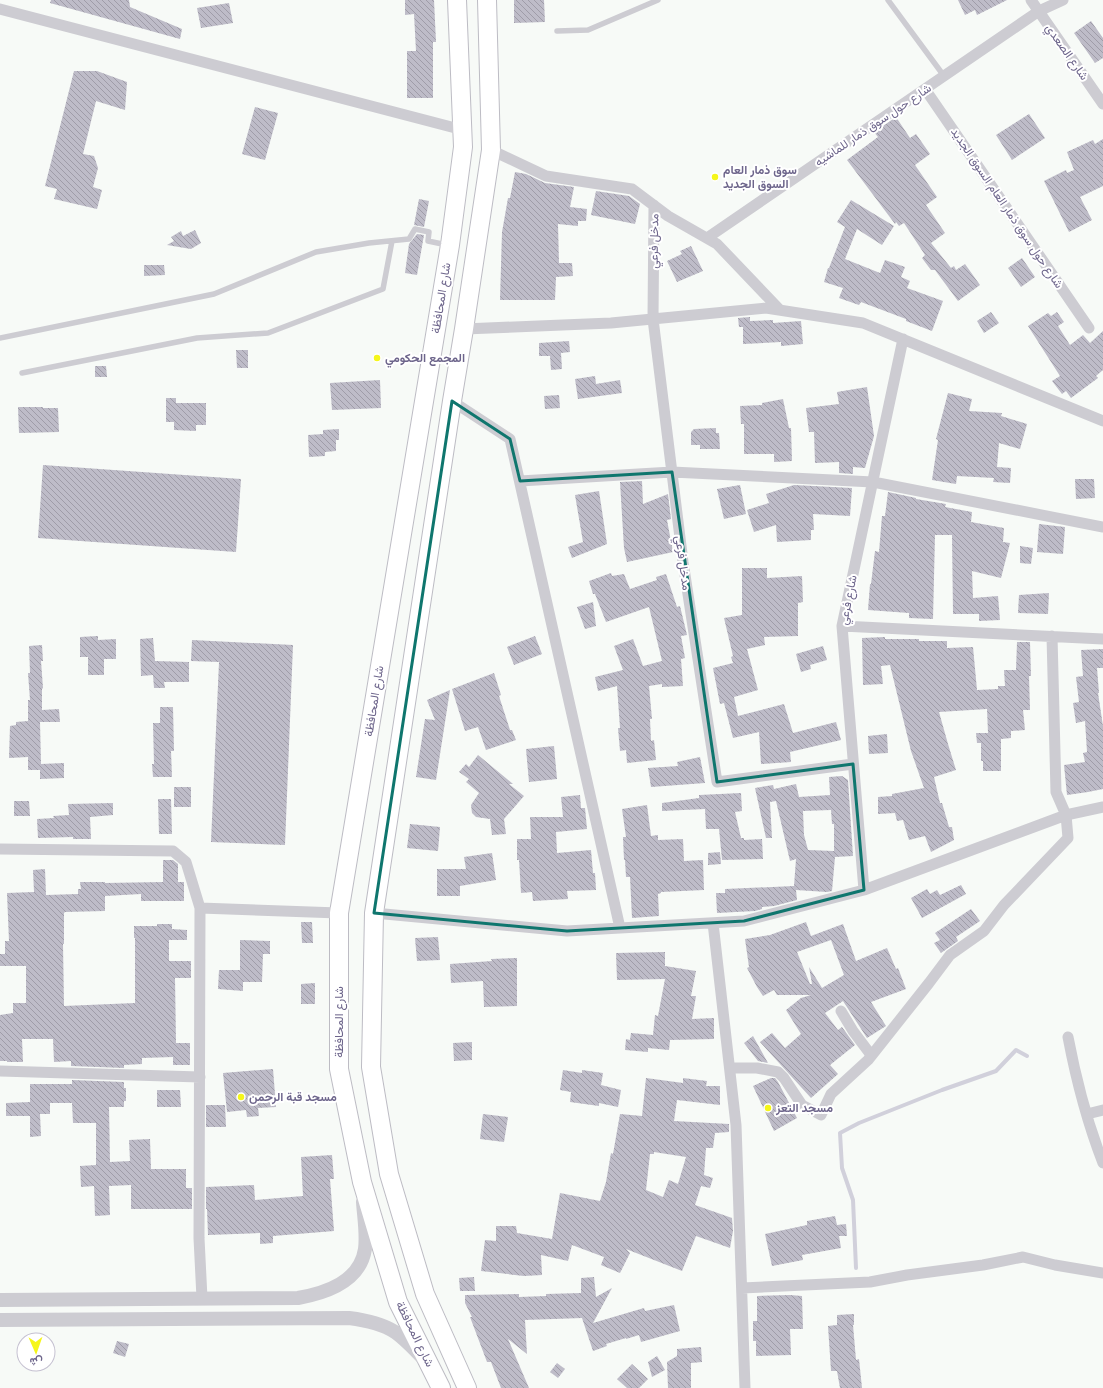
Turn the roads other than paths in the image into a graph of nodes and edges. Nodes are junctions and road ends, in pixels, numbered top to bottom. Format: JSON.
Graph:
{"nodes":[{"id":1,"x":457,"y":0,"type":"edge"},
{"id":2,"x":487,"y":0,"type":"edge"},
{"id":3,"x":658,"y":0,"type":"edge"},
{"id":4,"x":888,"y":0,"type":"edge"},
{"id":5,"x":1031,"y":0,"type":"edge"},
{"id":6,"x":1063,"y":0,"type":"edge"},
{"id":7,"x":0,"y":9,"type":"edge"},
{"id":8,"x":1039,"y":11,"type":"junction"},
{"id":9,"x":557,"y":31,"type":"dead end"},
{"id":10,"x":944,"y":76,"type":"junction"},
{"id":11,"x":925,"y":89,"type":"junction"},
{"id":12,"x":1103,"y":104,"type":"edge"},
{"id":13,"x":462,"y":130,"type":"junction"},
{"id":14,"x":491,"y":150,"type":"junction"},
{"id":15,"x":654,"y":205,"type":"junction"},
{"id":16,"x":707,"y":238,"type":"junction"},
{"id":17,"x":392,"y":241,"type":"junction"},
{"id":18,"x":450,"y":245,"type":"junction"},
{"id":19,"x":476,"y":249,"type":"junction"},
{"id":20,"x":780,"y":310,"type":"junction"},
{"id":21,"x":653,"y":319,"type":"junction"},
{"id":22,"x":1089,"y":328,"type":"dead end"},
{"id":23,"x":464,"y":329,"type":"junction"},
{"id":24,"x":0,"y":338,"type":"edge"},
{"id":25,"x":904,"y":339,"type":"junction"},
{"id":26,"x":22,"y":374,"type":"dead end"},
{"id":27,"x":452,"y":401,"type":"junction"},
{"id":28,"x":1103,"y":420,"type":"edge"},
{"id":29,"x":672,"y":472,"type":"junction"},
{"id":30,"x":520,"y":481,"type":"junction"},
{"id":31,"x":873,"y":482,"type":"junction"},
{"id":32,"x":1103,"y":527,"type":"edge"},
{"id":33,"x":842,"y":626,"type":"junction"},
{"id":34,"x":1052,"y":636,"type":"junction"},
{"id":35,"x":1103,"y":639,"type":"edge"},
{"id":36,"x":853,"y":764,"type":"junction"},
{"id":37,"x":1103,"y":807,"type":"edge"},
{"id":38,"x":1066,"y":815,"type":"junction"},
{"id":39,"x":0,"y":849,"type":"edge"},
{"id":40,"x":864,"y":890,"type":"junction"},
{"id":41,"x":200,"y":908,"type":"junction"},
{"id":42,"x":339,"y":913,"type":"junction"},
{"id":43,"x":374,"y":913,"type":"junction"},
{"id":44,"x":713,"y":923,"type":"junction"},
{"id":45,"x":620,"y":928,"type":"junction"},
{"id":46,"x":841,"y":1011,"type":"dead end"},
{"id":47,"x":1068,"y":1037,"type":"dead end"},
{"id":48,"x":871,"y":1055,"type":"junction"},
{"id":49,"x":730,"y":1068,"type":"junction"},
{"id":50,"x":0,"y":1071,"type":"edge"},
{"id":51,"x":200,"y":1077,"type":"junction"},
{"id":52,"x":1103,"y":1110,"type":"edge"},
{"id":53,"x":1087,"y":1114,"type":"junction"},
{"id":54,"x":1103,"y":1162,"type":"edge"},
{"id":55,"x":362,"y":1182,"type":"junction"},
{"id":56,"x":1103,"y":1274,"type":"edge"},
{"id":57,"x":742,"y":1288,"type":"junction"},
{"id":58,"x":202,"y":1298,"type":"junction"},
{"id":59,"x":0,"y":1300,"type":"edge"},
{"id":60,"x":0,"y":1320,"type":"edge"},
{"id":61,"x":430,"y":1363,"type":"junction"},
{"id":62,"x":441,"y":1388,"type":"edge"},
{"id":63,"x":467,"y":1388,"type":"edge"},
{"id":64,"x":745,"y":1388,"type":"edge"}],
"edges":[{"from":1,"to":13,"type":"main road","name":"شارع المحافظة"},
{"from":2,"to":14,"type":"main road","name":"شارع المحافظة"},
{"from":3,"to":9,"type":"lane"},
{"from":4,"to":10,"type":"lane"},
{"from":5,"to":8,"type":"street","name":"شارع الصعدي"},
{"from":6,"to":8,"type":"street","name":"شارع حول سوق ذمار للماشيه"},
{"from":7,"to":13,"type":"street"},
{"from":8,"to":10,"type":"street","name":"شارع حول سوق ذمار للماشيه"},
{"from":8,"to":12,"type":"street","name":"شارع الصعدي"},
{"from":10,"to":11,"type":"street","name":"شارع حول سوق ذمار للماشيه"},
{"from":11,"to":16,"type":"street","name":"شارع حول سوق ذمار للماشيه"},
{"from":11,"to":22,"type":"street","name":"شارع حول سوق ذمار العام السوق الجديد"},
{"from":13,"to":18,"type":"main road","name":"شارع المحافظة"},
{"from":14,"to":15,"type":"street"},
{"from":14,"to":19,"type":"main road","name":"شارع المحافظة"},
{"from":15,"to":16,"type":"street"},
{"from":15,"to":21,"type":"street","name":"مدخل فرعي"},
{"from":16,"to":20,"type":"street"},
{"from":17,"to":18,"type":"lane"},
{"from":17,"to":24,"type":"lane"},
{"from":17,"to":26,"type":"lane"},
{"from":18,"to":19,"type":"main road"},
{"from":18,"to":42,"type":"main road","name":"شارع المحافظة"},
{"from":19,"to":23,"type":"main road","name":"شارع المحافظة"},
{"from":20,"to":21,"type":"street"},
{"from":20,"to":25,"type":"street"},
{"from":21,"to":23,"type":"street"},
{"from":21,"to":29,"type":"street","name":"مدخل فرعي"},
{"from":23,"to":27,"type":"main road","name":"شارع المحافظة"},
{"from":25,"to":28,"type":"street"},
{"from":25,"to":31,"type":"street","name":"شارع فرعي"},
{"from":27,"to":30,"type":"street"},
{"from":27,"to":43,"type":"main road","name":"شارع المحافظة"},
{"from":29,"to":30,"type":"street"},
{"from":29,"to":31,"type":"street"},
{"from":29,"to":36,"type":"street","name":"مدخل فرعي"},
{"from":30,"to":45,"type":"street"},
{"from":31,"to":32,"type":"street"},
{"from":31,"to":33,"type":"street","name":"شارع فرعي"},
{"from":33,"to":34,"type":"street"},
{"from":33,"to":36,"type":"street","name":"شارع فرعي"},
{"from":34,"to":35,"type":"street"},
{"from":34,"to":38,"type":"street"},
{"from":36,"to":40,"type":"street","name":"شارع فرعي"},
{"from":37,"to":38,"type":"street"},
{"from":38,"to":40,"type":"street"},
{"from":38,"to":48,"type":"street"},
{"from":39,"to":41,"type":"street"},
{"from":40,"to":44,"type":"street"},
{"from":41,"to":42,"type":"street"},
{"from":41,"to":51,"type":"street"},
{"from":42,"to":55,"type":"main road","name":"شارع المحافظة"},
{"from":43,"to":45,"type":"street"},
{"from":43,"to":63,"type":"main road","name":"شارع المحافظة"},
{"from":44,"to":45,"type":"street"},
{"from":44,"to":49,"type":"street"},
{"from":46,"to":48,"type":"street"},
{"from":47,"to":53,"type":"street"},
{"from":48,"to":49,"type":"street"},
{"from":49,"to":57,"type":"street"},
{"from":50,"to":51,"type":"street"},
{"from":51,"to":58,"type":"street"},
{"from":52,"to":53,"type":"street"},
{"from":53,"to":54,"type":"street"},
{"from":55,"to":58,"type":"street"},
{"from":55,"to":61,"type":"main road","name":"شارع المحافظة"},
{"from":56,"to":57,"type":"street"},
{"from":57,"to":64,"type":"street"},
{"from":58,"to":59,"type":"street"},
{"from":60,"to":61,"type":"street"},
{"from":61,"to":62,"type":"main road","name":"شارع المحافظة"}]}
